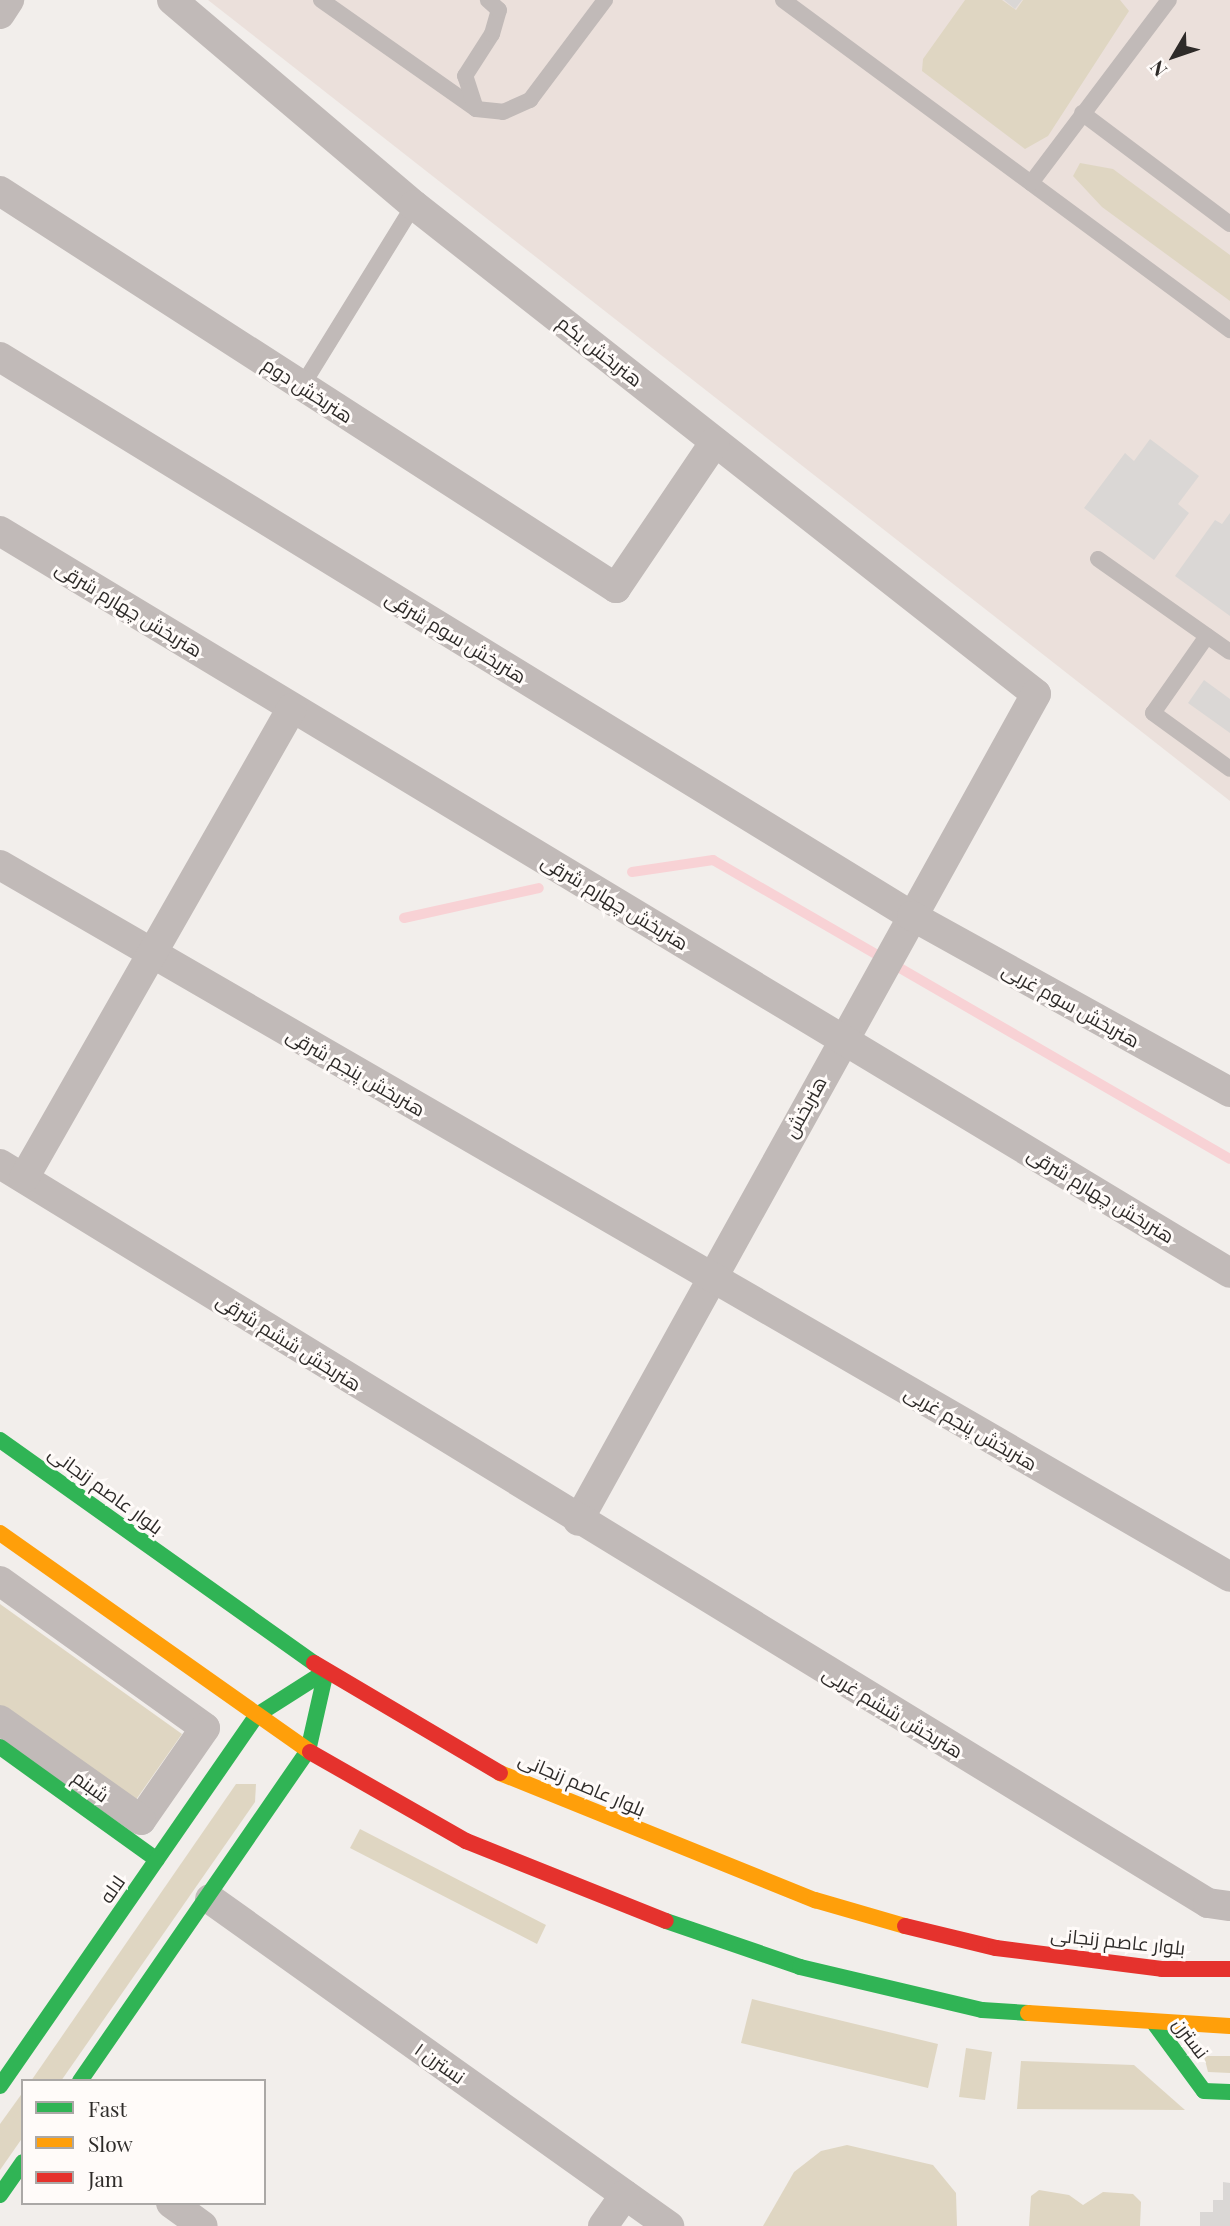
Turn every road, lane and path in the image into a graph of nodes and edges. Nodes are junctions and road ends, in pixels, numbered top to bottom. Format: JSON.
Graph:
{"nodes":[{"id":1,"x":9,"y":0,"type":"edge"},
{"id":2,"x":172,"y":0,"type":"edge"},
{"id":3,"x":321,"y":0,"type":"edge"},
{"id":4,"x":488,"y":0,"type":"edge"},
{"id":5,"x":605,"y":0,"type":"edge"},
{"id":6,"x":783,"y":0,"type":"edge"},
{"id":7,"x":1169,"y":0,"type":"edge"},
{"id":8,"x":0,"y":14,"type":"edge"},
{"id":9,"x":476,"y":109,"type":"junction"},
{"id":10,"x":1082,"y":113,"type":"junction"},
{"id":11,"x":1031,"y":183,"type":"junction"},
{"id":12,"x":0,"y":191,"type":"edge"},
{"id":13,"x":414,"y":205,"type":"junction"},
{"id":14,"x":1230,"y":224,"type":"edge"},
{"id":15,"x":1230,"y":330,"type":"edge"},
{"id":16,"x":0,"y":357,"type":"edge"},
{"id":17,"x":302,"y":386,"type":"junction"},
{"id":18,"x":715,"y":442,"type":"junction"},
{"id":19,"x":0,"y":531,"type":"edge"},
{"id":20,"x":1098,"y":559,"type":"dead end"},
{"id":21,"x":1207,"y":636,"type":"junction"},
{"id":22,"x":1230,"y":652,"type":"edge"},
{"id":23,"x":1036,"y":694,"type":"joint"},
{"id":24,"x":292,"y":708,"type":"junction"},
{"id":25,"x":1230,"y":769,"type":"edge"},
{"id":26,"x":0,"y":865,"type":"edge"},
{"id":27,"x":912,"y":916,"type":"junction"},
{"id":28,"x":152,"y":953,"type":"junction"},
{"id":29,"x":843,"y":1039,"type":"junction"},
{"id":30,"x":1230,"y":1092,"type":"edge"},
{"id":31,"x":12,"y":1171,"type":"edge"},
{"id":32,"x":1230,"y":1273,"type":"edge"},
{"id":33,"x":712,"y":1278,"type":"junction"},
{"id":34,"x":0,"y":1440,"type":"edge"},
{"id":35,"x":578,"y":1521,"type":"junction"},
{"id":36,"x":0,"y":1533,"type":"edge"},
{"id":37,"x":1230,"y":1577,"type":"edge"},
{"id":38,"x":0,"y":1581,"type":"edge"},
{"id":39,"x":326,"y":1671,"type":"junction"},
{"id":40,"x":257,"y":1715,"type":"junction"},
{"id":41,"x":0,"y":1720,"type":"edge"},
{"id":42,"x":0,"y":1747,"type":"edge"},
{"id":43,"x":309,"y":1751,"type":"junction"},
{"id":44,"x":158,"y":1860,"type":"junction"},
{"id":45,"x":210,"y":1899,"type":"junction"},
{"id":46,"x":1219,"y":1905,"type":"edge"},
{"id":47,"x":1230,"y":1969,"type":"edge"},
{"id":48,"x":1154,"y":2023,"type":"junction"},
{"id":49,"x":1230,"y":2026,"type":"edge"},
{"id":50,"x":81,"y":2079,"type":"edge"},
{"id":51,"x":1,"y":2084,"type":"edge"},
{"id":52,"x":1230,"y":2092,"type":"edge"},
{"id":53,"x":21,"y":2165,"type":"edge"},
{"id":54,"x":625,"y":2194,"type":"junction"},
{"id":55,"x":0,"y":2195,"type":"edge"},
{"id":56,"x":174,"y":2205,"type":"edge"},
{"id":57,"x":203,"y":2226,"type":"edge"},
{"id":58,"x":603,"y":2226,"type":"edge"},
{"id":59,"x":669,"y":2226,"type":"edge"}],
"edges":[{"from":1,"to":8,"type":"street"},
{"from":2,"to":13,"type":"street","name":"هنربخش یکم"},
{"from":3,"to":9,"type":"lane"},
{"from":4,"to":9,"type":"lane"},
{"from":5,"to":9,"type":"lane"},
{"from":6,"to":11,"type":"lane"},
{"from":7,"to":10,"type":"lane"},
{"from":10,"to":11,"type":"lane"},
{"from":10,"to":14,"type":"lane"},
{"from":11,"to":15,"type":"lane"},
{"from":12,"to":17,"type":"street","name":"هنربخش دوم"},
{"from":13,"to":17,"type":"lane"},
{"from":13,"to":18,"type":"street","name":"هنربخش یکم"},
{"from":16,"to":27,"type":"street","name":"هنربخش سوم شرقی"},
{"from":17,"to":18,"type":"street","name":"هنربخش دوم"},
{"from":18,"to":23,"type":"street","name":"هنربخش یکم"},
{"from":19,"to":24,"type":"street","name":"هنربخش چهارم شرقی"},
{"from":20,"to":21,"type":"lane"},
{"from":21,"to":22,"type":"lane"},
{"from":21,"to":25,"type":"lane"},
{"from":23,"to":27,"type":"street","name":"هنربخش"},
{"from":24,"to":28,"type":"street"},
{"from":24,"to":29,"type":"street","name":"هنربخش چهارم شرقی"},
{"from":26,"to":28,"type":"street","name":"هنربخش پنجم شرقی"},
{"from":27,"to":29,"type":"street","name":"هنربخش"},
{"from":27,"to":30,"type":"street","name":"هنربخش سوم غربی"},
{"from":28,"to":31,"type":"street"},
{"from":28,"to":33,"type":"street","name":"هنربخش پنجم شرقی"},
{"from":29,"to":32,"type":"street","name":"هنربخش چهارم شرقی"},
{"from":29,"to":33,"type":"street","name":"هنربخش"},
{"from":31,"to":35,"type":"street","name":"هنربخش ششم شرقی"},
{"from":33,"to":35,"type":"street","name":"هنربخش"},
{"from":33,"to":37,"type":"street","name":"هنربخش پنجم غربی"},
{"from":34,"to":39,"type":"main road","name":"بلوار عاصم زنجانی"},
{"from":35,"to":46,"type":"street","name":"هنربخش ششم غربی"},
{"from":36,"to":40,"type":"main road"},
{"from":38,"to":41,"type":"street"},
{"from":39,"to":40,"type":"main road"},
{"from":39,"to":43,"type":"main road"},
{"from":39,"to":47,"type":"main road","name":"بلوار عاصم زنجانی"},
{"from":40,"to":43,"type":"main road"},
{"from":40,"to":44,"type":"main road","name":"لاله"},
{"from":42,"to":44,"type":"main road","name":"شبنم"},
{"from":43,"to":45,"type":"main road"},
{"from":43,"to":48,"type":"main road"},
{"from":44,"to":51,"type":"main road","name":"لاله"},
{"from":45,"to":50,"type":"main road"},
{"from":45,"to":54,"type":"street","name":"نسترن ۱"},
{"from":48,"to":49,"type":"main road"},
{"from":48,"to":52,"type":"main road","name":"نسترن"},
{"from":53,"to":55,"type":"main road"},
{"from":54,"to":58,"type":"street"},
{"from":54,"to":59,"type":"street","name":"نسترن ۱"},
{"from":56,"to":57,"type":"street"}]}
